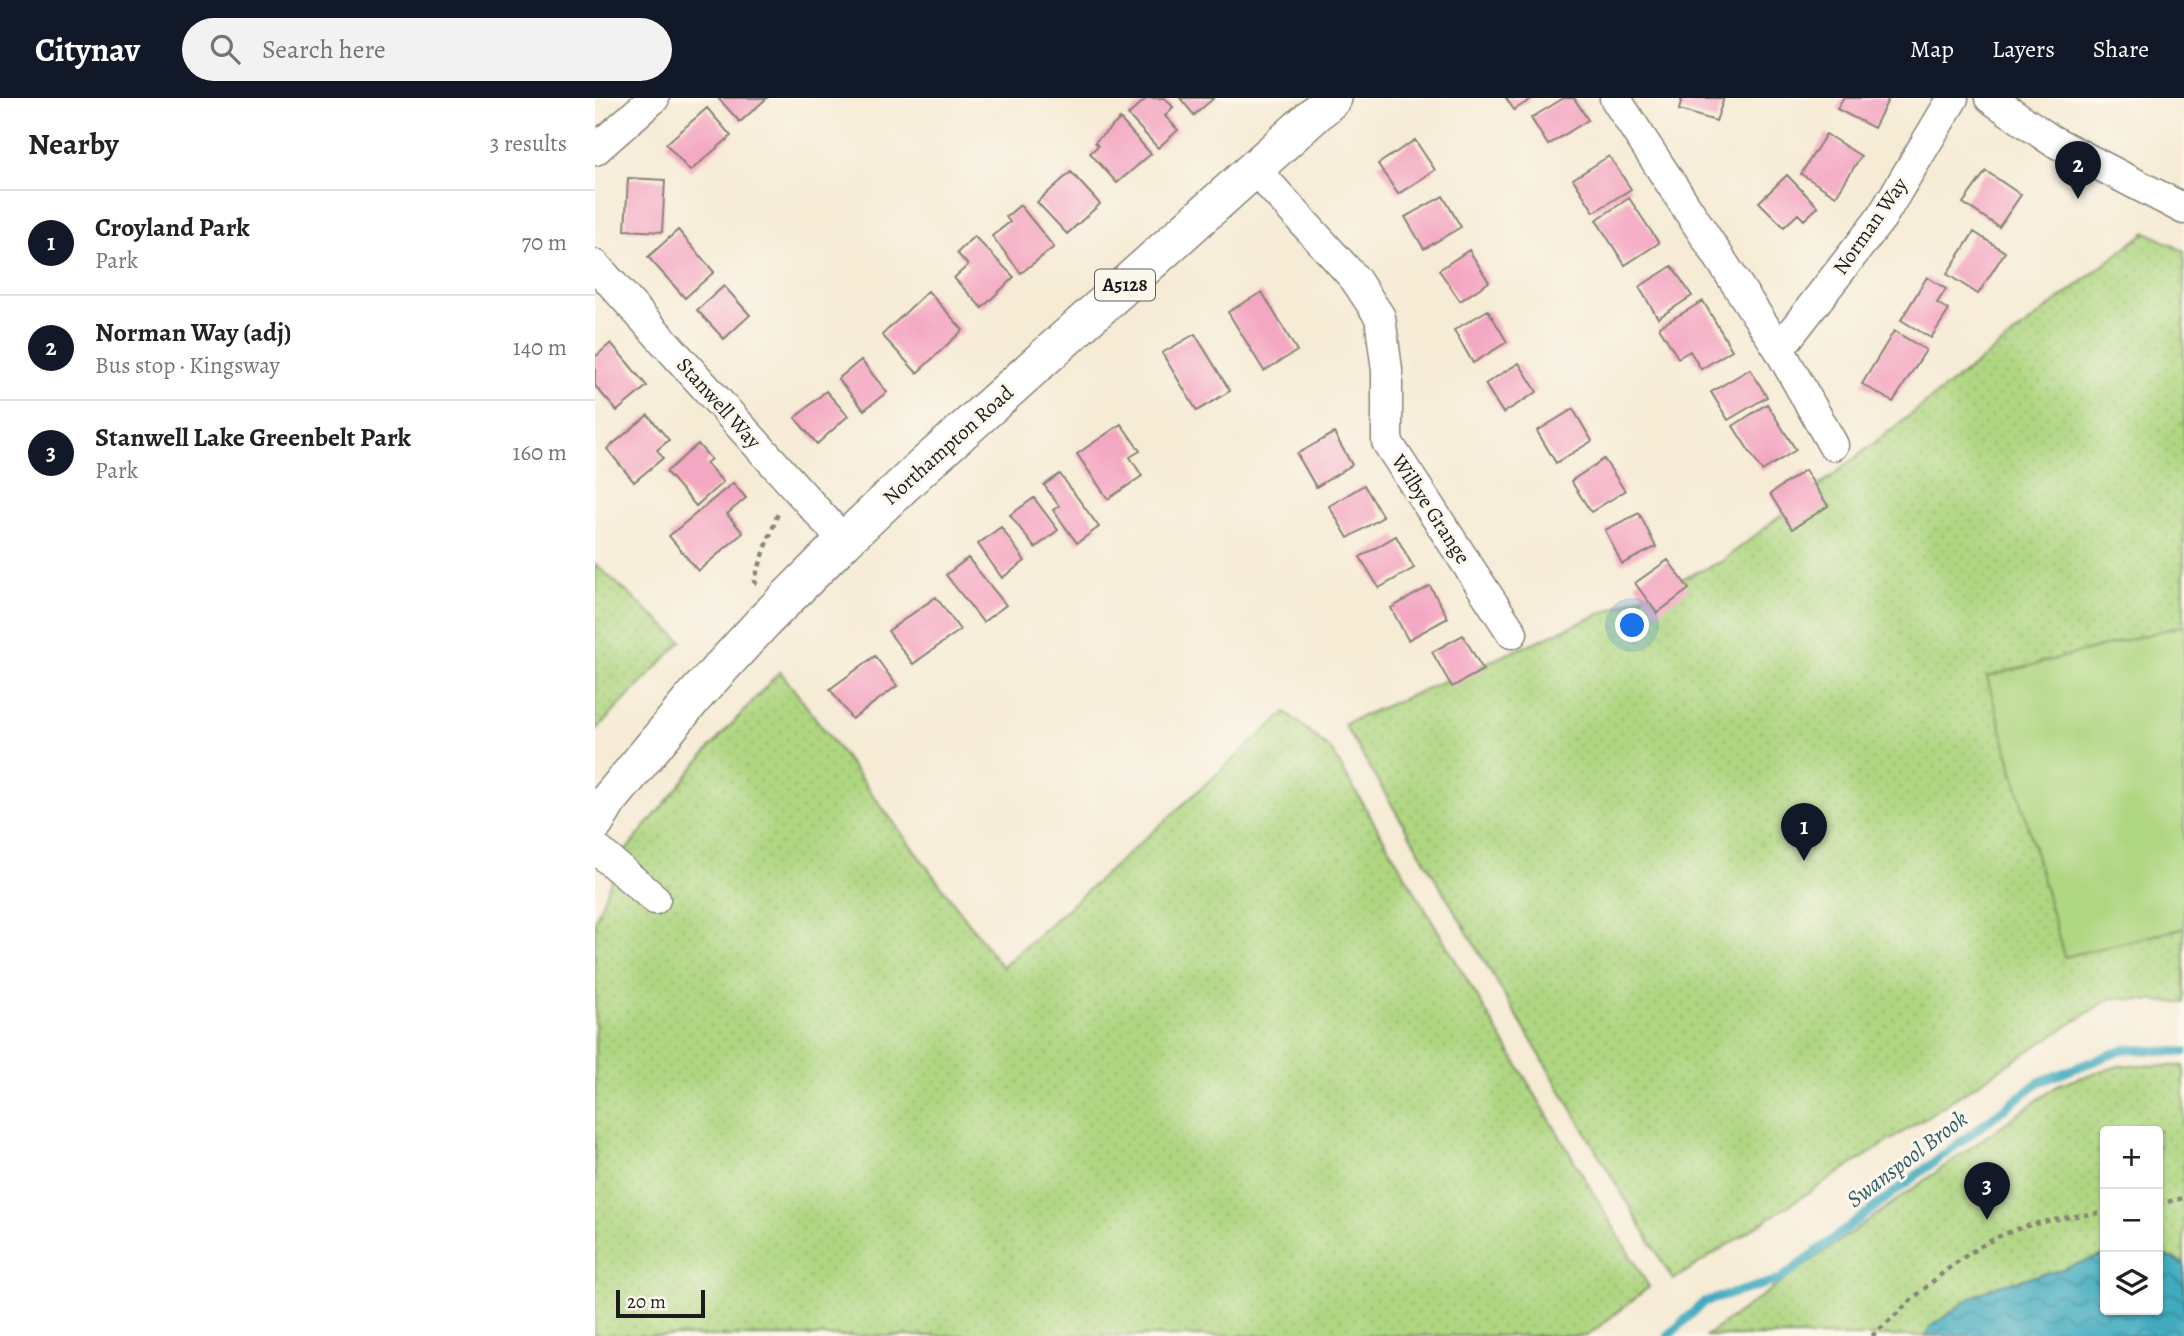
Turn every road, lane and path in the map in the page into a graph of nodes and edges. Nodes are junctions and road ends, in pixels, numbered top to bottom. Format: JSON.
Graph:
{"nodes":[{"id":1,"x":654,"y":98,"type":"edge"},
{"id":2,"x":1333,"y":98,"type":"edge"},
{"id":3,"x":1615,"y":98,"type":"edge"},
{"id":4,"x":1952,"y":98,"type":"edge"},
{"id":5,"x":1990,"y":98,"type":"edge"},
{"id":6,"x":595,"y":150,"type":"edge"},
{"id":7,"x":1255,"y":169,"type":"junction"},
{"id":8,"x":2184,"y":209,"type":"edge"},
{"id":9,"x":595,"y":265,"type":"edge"},
{"id":10,"x":1779,"y":349,"type":"junction"},
{"id":11,"x":1833,"y":445,"type":"dead end"},
{"id":12,"x":784,"y":505,"type":"dead end"},
{"id":13,"x":844,"y":541,"type":"junction"},
{"id":14,"x":762,"y":589,"type":"dead end"},
{"id":15,"x":1512,"y":634,"type":"dead end"},
{"id":16,"x":595,"y":823,"type":"edge"},
{"id":17,"x":595,"y":848,"type":"edge"},
{"id":18,"x":655,"y":899,"type":"dead end"},
{"id":19,"x":2184,"y":1198,"type":"edge"},
{"id":20,"x":2163,"y":1202,"type":"edge"},
{"id":21,"x":2100,"y":1213,"type":"edge"},
{"id":22,"x":1872,"y":1336,"type":"edge"}],
"edges":[{"from":1,"to":6,"type":"street"},
{"from":2,"to":7,"type":"main road","name":"Northampton Road","number":"A5128"},
{"from":3,"to":10,"type":"street"},
{"from":4,"to":10,"type":"street","name":"Norman Way"},
{"from":5,"to":8,"type":"street"},
{"from":7,"to":13,"type":"main road","name":"Northampton Road","number":"A5128"},
{"from":7,"to":15,"type":"street","name":"Wilbye Grange"},
{"from":9,"to":13,"type":"street","name":"Stanwell Way"},
{"from":10,"to":11,"type":"street"},
{"from":12,"to":14,"type":"path"},
{"from":13,"to":16,"type":"main road","name":"Northampton Road","number":"A5128"},
{"from":17,"to":18,"type":"street"},
{"from":19,"to":20,"type":"path"},
{"from":21,"to":22,"type":"path"}]}
